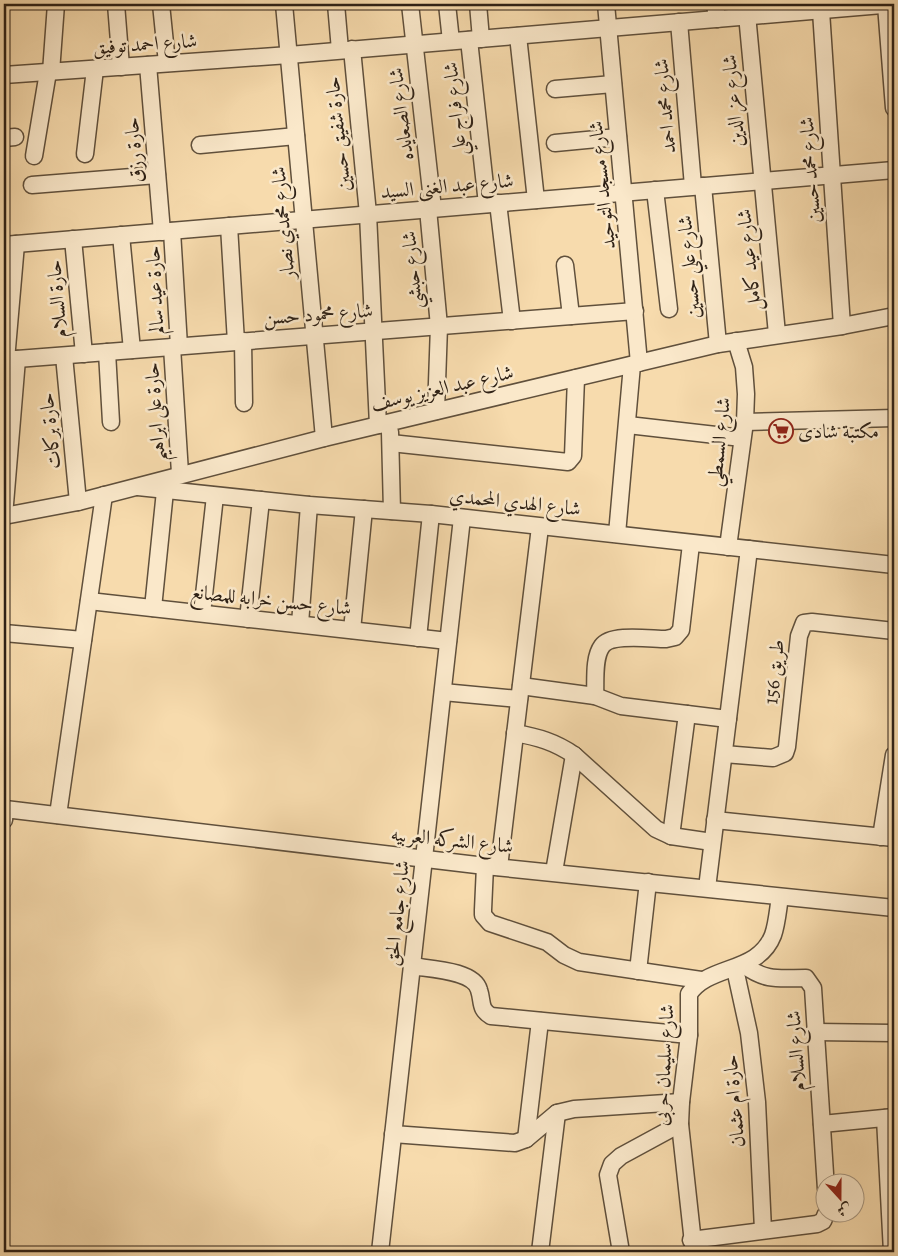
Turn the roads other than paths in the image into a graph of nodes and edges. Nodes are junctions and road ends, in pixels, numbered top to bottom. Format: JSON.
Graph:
{"nodes":[{"id":1,"x":56,"y":4,"type":"edge"},
{"id":2,"x":116,"y":4,"type":"edge"},
{"id":3,"x":161,"y":4,"type":"edge"},
{"id":4,"x":284,"y":4,"type":"edge"},
{"id":5,"x":336,"y":4,"type":"edge"},
{"id":6,"x":410,"y":4,"type":"edge"},
{"id":7,"x":447,"y":4,"type":"edge"},
{"id":8,"x":478,"y":4,"type":"edge"},
{"id":9,"x":606,"y":4,"type":"edge"},
{"id":10,"x":890,"y":5,"type":"edge"},
{"id":11,"x":824,"y":8,"type":"edge"},
{"id":12,"x":747,"y":10,"type":"edge"},
{"id":13,"x":716,"y":11,"type":"edge"},
{"id":14,"x":679,"y":22,"type":"junction"},
{"id":15,"x":608,"y":28,"type":"junction"},
{"id":16,"x":518,"y":36,"type":"junction"},
{"id":17,"x":475,"y":39,"type":"junction"},
{"id":18,"x":451,"y":41,"type":"junction"},
{"id":19,"x":414,"y":44,"type":"junction"},
{"id":20,"x":346,"y":50,"type":"junction"},
{"id":21,"x":289,"y":55,"type":"junction"},
{"id":22,"x":167,"y":63,"type":"junction"},
{"id":23,"x":148,"y":65,"type":"junction"},
{"id":24,"x":122,"y":67,"type":"junction"},
{"id":25,"x":94,"y":69,"type":"junction"},
{"id":26,"x":50,"y":72,"type":"junction"},
{"id":27,"x":4,"y":76,"type":"edge"},
{"id":28,"x":613,"y":84,"type":"junction"},
{"id":29,"x":555,"y":89,"type":"dead end"},
{"id":30,"x":894,"y":108,"type":"edge"},
{"id":31,"x":296,"y":136,"type":"junction"},
{"id":32,"x":618,"y":137,"type":"junction"},
{"id":33,"x":555,"y":143,"type":"dead end"},
{"id":34,"x":200,"y":145,"type":"dead end"},
{"id":35,"x":84,"y":154,"type":"dead end"},
{"id":36,"x":34,"y":156,"type":"dead end"},
{"id":37,"x":894,"y":170,"type":"edge"},
{"id":38,"x":157,"y":175,"type":"junction"},
{"id":39,"x":832,"y":175,"type":"junction"},
{"id":40,"x":762,"y":181,"type":"junction"},
{"id":41,"x":32,"y":185,"type":"dead end"},
{"id":42,"x":698,"y":186,"type":"junction"},
{"id":43,"x":655,"y":190,"type":"junction"},
{"id":44,"x":624,"y":192,"type":"junction"},
{"id":45,"x":536,"y":200,"type":"junction"},
{"id":46,"x":493,"y":204,"type":"junction"},
{"id":47,"x":430,"y":209,"type":"junction"},
{"id":48,"x":368,"y":214,"type":"junction"},
{"id":49,"x":304,"y":220,"type":"junction"},
{"id":50,"x":229,"y":226,"type":"junction"},
{"id":51,"x":167,"y":231,"type":"junction"},
{"id":52,"x":122,"y":235,"type":"junction"},
{"id":53,"x":73,"y":239,"type":"junction"},
{"id":54,"x":10,"y":245,"type":"edge"},
{"id":55,"x":565,"y":265,"type":"dead end"},
{"id":56,"x":668,"y":309,"type":"dead end"},
{"id":57,"x":635,"y":311,"type":"junction"},
{"id":58,"x":570,"y":316,"type":"junction"},
{"id":59,"x":894,"y":316,"type":"edge"},
{"id":60,"x":512,"y":321,"type":"junction"},
{"id":61,"x":439,"y":326,"type":"junction"},
{"id":62,"x":842,"y":326,"type":"junction"},
{"id":63,"x":375,"y":331,"type":"junction"},
{"id":64,"x":778,"y":334,"type":"junction"},
{"id":65,"x":315,"y":336,"type":"junction"},
{"id":66,"x":736,"y":341,"type":"junction"},
{"id":67,"x":240,"y":342,"type":"junction"},
{"id":68,"x":718,"y":344,"type":"junction"},
{"id":69,"x":176,"y":347,"type":"junction"},
{"id":70,"x":132,"y":350,"type":"junction"},
{"id":71,"x":107,"y":352,"type":"junction"},
{"id":72,"x":84,"y":354,"type":"junction"},
{"id":73,"x":64,"y":356,"type":"junction"},
{"id":74,"x":9,"y":360,"type":"edge"},
{"id":75,"x":635,"y":364,"type":"junction"},
{"id":76,"x":576,"y":378,"type":"junction"},
{"id":77,"x":244,"y":403,"type":"dead end"},
{"id":78,"x":436,"y":411,"type":"junction"},
{"id":79,"x":894,"y":418,"type":"edge"},
{"id":80,"x":111,"y":422,"type":"dead end"},
{"id":81,"x":383,"y":423,"type":"junction"},
{"id":82,"x":628,"y":425,"type":"junction"},
{"id":83,"x":743,"y":430,"type":"junction"},
{"id":84,"x":324,"y":438,"type":"junction"},
{"id":85,"x":390,"y":443,"type":"junction"},
{"id":86,"x":180,"y":474,"type":"junction"},
{"id":87,"x":131,"y":486,"type":"junction"},
{"id":88,"x":165,"y":491,"type":"junction"},
{"id":89,"x":104,"y":495,"type":"junction"},
{"id":90,"x":215,"y":496,"type":"junction"},
{"id":91,"x":261,"y":500,"type":"junction"},
{"id":92,"x":78,"y":502,"type":"junction"},
{"id":93,"x":309,"y":505,"type":"junction"},
{"id":94,"x":364,"y":509,"type":"junction"},
{"id":95,"x":392,"y":511,"type":"junction"},
{"id":96,"x":431,"y":514,"type":"junction"},
{"id":97,"x":4,"y":516,"type":"edge"},
{"id":98,"x":462,"y":518,"type":"junction"},
{"id":99,"x":540,"y":527,"type":"junction"},
{"id":100,"x":618,"y":534,"type":"junction"},
{"id":101,"x":691,"y":544,"type":"junction"},
{"id":102,"x":728,"y":547,"type":"junction"},
{"id":103,"x":749,"y":550,"type":"junction"},
{"id":104,"x":894,"y":565,"type":"edge"},
{"id":105,"x":89,"y":601,"type":"junction"},
{"id":106,"x":153,"y":608,"type":"junction"},
{"id":107,"x":202,"y":613,"type":"junction"},
{"id":108,"x":248,"y":619,"type":"junction"},
{"id":109,"x":300,"y":624,"type":"junction"},
{"id":110,"x":352,"y":630,"type":"junction"},
{"id":111,"x":894,"y":630,"type":"edge"},
{"id":112,"x":4,"y":633,"type":"edge"},
{"id":113,"x":418,"y":638,"type":"junction"},
{"id":114,"x":84,"y":640,"type":"junction"},
{"id":115,"x":448,"y":641,"type":"junction"},
{"id":116,"x":442,"y":692,"type":"junction"},
{"id":117,"x":520,"y":693,"type":"junction"},
{"id":118,"x":595,"y":696,"type":"junction"},
{"id":119,"x":687,"y":714,"type":"junction"},
{"id":120,"x":728,"y":719,"type":"junction"},
{"id":121,"x":515,"y":733,"type":"junction"},
{"id":122,"x":724,"y":754,"type":"junction"},
{"id":123,"x":574,"y":755,"type":"junction"},
{"id":124,"x":894,"y":755,"type":"edge"},
{"id":125,"x":893,"y":774,"type":"edge"},
{"id":126,"x":5,"y":814,"type":"edge"},
{"id":127,"x":58,"y":815,"type":"junction"},
{"id":128,"x":716,"y":820,"type":"junction"},
{"id":129,"x":670,"y":836,"type":"junction"},
{"id":130,"x":888,"y":837,"type":"edge"},
{"id":131,"x":712,"y":842,"type":"junction"},
{"id":132,"x":424,"y":858,"type":"junction"},
{"id":133,"x":492,"y":866,"type":"junction"},
{"id":134,"x":554,"y":872,"type":"junction"},
{"id":135,"x":648,"y":882,"type":"junction"},
{"id":136,"x":707,"y":888,"type":"junction"},
{"id":137,"x":780,"y":897,"type":"junction"},
{"id":138,"x":894,"y":908,"type":"edge"},
{"id":139,"x":412,"y":966,"type":"junction"},
{"id":140,"x":740,"y":967,"type":"junction"},
{"id":141,"x":638,"y":971,"type":"junction"},
{"id":142,"x":701,"y":980,"type":"junction"},
{"id":143,"x":540,"y":1021,"type":"junction"},
{"id":144,"x":816,"y":1032,"type":"junction"},
{"id":145,"x":892,"y":1032,"type":"dead end"},
{"id":146,"x":689,"y":1035,"type":"junction"},
{"id":147,"x":681,"y":1102,"type":"junction"},
{"id":148,"x":557,"y":1113,"type":"junction"},
{"id":149,"x":890,"y":1117,"type":"edge"},
{"id":150,"x":680,"y":1124,"type":"junction"},
{"id":151,"x":822,"y":1124,"type":"junction"},
{"id":152,"x":393,"y":1134,"type":"junction"},
{"id":153,"x":526,"y":1139,"type":"junction"},
{"id":154,"x":825,"y":1174,"type":"edge"},
{"id":155,"x":816,"y":1220,"type":"edge"},
{"id":156,"x":763,"y":1230,"type":"junction"},
{"id":157,"x":692,"y":1246,"type":"edge"},
{"id":158,"x":380,"y":1252,"type":"edge"},
{"id":159,"x":540,"y":1252,"type":"edge"},
{"id":160,"x":621,"y":1252,"type":"edge"},
{"id":161,"x":892,"y":1252,"type":"edge"}],
"edges":[{"from":1,"to":26,"type":"street"},
{"from":2,"to":24,"type":"street"},
{"from":3,"to":22,"type":"street"},
{"from":4,"to":21,"type":"street","name":"شارع محمدي نصار"},
{"from":5,"to":20,"type":"street","name":"حارة شفيق حسين"},
{"from":6,"to":19,"type":"street","name":"شارع الصعايده"},
{"from":7,"to":18,"type":"street"},
{"from":8,"to":17,"type":"street","name":"شارع فراج علي"},
{"from":9,"to":15,"type":"street","name":"شارع مسجد التوحيد"},
{"from":10,"to":11,"type":"street","name":"شارع احمد توفيق"},
{"from":10,"to":30,"type":"street"},
{"from":11,"to":12,"type":"street","name":"شارع احمد توفيق"},
{"from":11,"to":39,"type":"street","name":"شارع محمد حسين"},
{"from":12,"to":13,"type":"street","name":"شارع احمد توفيق"},
{"from":12,"to":40,"type":"street","name":"شارع عز الدين"},
{"from":13,"to":14,"type":"street","name":"شارع احمد توفيق"},
{"from":14,"to":15,"type":"street","name":"شارع احمد توفيق"},
{"from":14,"to":42,"type":"street","name":"شارع محمد احمد"},
{"from":15,"to":16,"type":"street","name":"شارع احمد توفيق"},
{"from":15,"to":28,"type":"street","name":"شارع مسجد التوحيد"},
{"from":16,"to":17,"type":"street","name":"شارع احمد توفيق"},
{"from":16,"to":45,"type":"street"},
{"from":17,"to":18,"type":"street","name":"شارع احمد توفيق"},
{"from":17,"to":46,"type":"street","name":"شارع فراج علي"},
{"from":18,"to":19,"type":"street","name":"شارع احمد توفيق"},
{"from":19,"to":20,"type":"street","name":"شارع احمد توفيق"},
{"from":19,"to":47,"type":"street","name":"شارع الصعايده"},
{"from":20,"to":21,"type":"street","name":"شارع احمد توفيق"},
{"from":20,"to":48,"type":"street","name":"حارة شفيق حسين"},
{"from":21,"to":22,"type":"street","name":"شارع احمد توفيق"},
{"from":21,"to":31,"type":"street","name":"شارع محمدي نصار"},
{"from":22,"to":23,"type":"street","name":"شارع احمد توفيق"},
{"from":23,"to":24,"type":"street","name":"شارع احمد توفيق"},
{"from":23,"to":38,"type":"street","name":"حارة رزق"},
{"from":24,"to":25,"type":"street","name":"شارع احمد توفيق"},
{"from":25,"to":26,"type":"street","name":"شارع احمد توفيق"},
{"from":25,"to":35,"type":"street"},
{"from":26,"to":27,"type":"street","name":"شارع احمد توفيق"},
{"from":26,"to":36,"type":"street"},
{"from":28,"to":29,"type":"street"},
{"from":28,"to":32,"type":"street","name":"شارع مسجد التوحيد"},
{"from":31,"to":34,"type":"street"},
{"from":31,"to":49,"type":"street","name":"شارع محمدي نصار"},
{"from":32,"to":33,"type":"street"},
{"from":32,"to":44,"type":"street","name":"شارع مسجد التوحيد"},
{"from":37,"to":39,"type":"street","name":"شارع عبد الغنى السيد"},
{"from":38,"to":41,"type":"street"},
{"from":38,"to":51,"type":"street","name":"حارة رزق"},
{"from":39,"to":40,"type":"street","name":"شارع عبد الغنى السيد"},
{"from":39,"to":62,"type":"street","name":"شارع محمد حسين"},
{"from":40,"to":42,"type":"street","name":"شارع عبد الغنى السيد"},
{"from":40,"to":64,"type":"street","name":"شارع عيد كامل"},
{"from":42,"to":43,"type":"street","name":"شارع عبد الغنى السيد"},
{"from":42,"to":68,"type":"street","name":"شارع علي حسين"},
{"from":43,"to":44,"type":"street","name":"شارع عبد الغنى السيد"},
{"from":43,"to":56,"type":"street"},
{"from":44,"to":45,"type":"street","name":"شارع عبد الغنى السيد"},
{"from":44,"to":57,"type":"street","name":"شارع مسجد التوحيد"},
{"from":45,"to":46,"type":"street","name":"شارع عبد الغنى السيد"},
{"from":46,"to":47,"type":"street","name":"شارع عبد الغنى السيد"},
{"from":46,"to":60,"type":"street","name":"شارع فراج علي"},
{"from":47,"to":48,"type":"street","name":"شارع عبد الغنى السيد"},
{"from":47,"to":61,"type":"street","name":"شارع حبشي"},
{"from":48,"to":49,"type":"street","name":"شارع عبد الغنى السيد"},
{"from":48,"to":63,"type":"street","name":"حارة شفيق حسين"},
{"from":49,"to":50,"type":"street","name":"شارع عبد الغنى السيد"},
{"from":49,"to":65,"type":"street","name":"شارع محمدي نصار"},
{"from":50,"to":51,"type":"street","name":"شارع عبد الغنى السيد"},
{"from":50,"to":67,"type":"street"},
{"from":51,"to":52,"type":"street","name":"شارع عبد الغنى السيد"},
{"from":51,"to":69,"type":"street","name":"حارة عيد سالم"},
{"from":52,"to":53,"type":"street","name":"شارع عبد الغنى السيد"},
{"from":52,"to":70,"type":"street"},
{"from":53,"to":54,"type":"street","name":"شارع عبد الغنى السيد"},
{"from":53,"to":72,"type":"street","name":"حارة السلام"},
{"from":54,"to":74,"type":"street"},
{"from":55,"to":58,"type":"street"},
{"from":57,"to":58,"type":"street","name":"شارع محمود حسن"},
{"from":57,"to":75,"type":"street","name":"شارع مسجد التوحيد"},
{"from":58,"to":60,"type":"street","name":"شارع محمود حسن"},
{"from":59,"to":62,"type":"street","name":"شارع عبد العزيز يوسف"},
{"from":60,"to":61,"type":"street","name":"شارع محمود حسن"},
{"from":61,"to":63,"type":"street","name":"شارع محمود حسن"},
{"from":61,"to":78,"type":"street","name":"شارع حبشي"},
{"from":62,"to":64,"type":"street","name":"شارع عبد العزيز يوسف"},
{"from":63,"to":65,"type":"street","name":"شارع محمود حسن"},
{"from":63,"to":81,"type":"street","name":"حارة شفيق حسين"},
{"from":64,"to":66,"type":"street","name":"شارع عبد العزيز يوسف"},
{"from":65,"to":67,"type":"street","name":"شارع محمود حسن"},
{"from":65,"to":84,"type":"street","name":"شارع محمدي نصار"},
{"from":66,"to":68,"type":"street","name":"شارع عبد العزيز يوسف"},
{"from":66,"to":83,"type":"street","name":"شارع السمطي"},
{"from":67,"to":69,"type":"street","name":"شارع محمود حسن"},
{"from":67,"to":77,"type":"street"},
{"from":68,"to":75,"type":"street","name":"شارع عبد العزيز يوسف"},
{"from":69,"to":70,"type":"street","name":"شارع محمود حسن"},
{"from":69,"to":86,"type":"street","name":"حارة على ابراهيم"},
{"from":70,"to":71,"type":"street","name":"شارع محمود حسن"},
{"from":71,"to":72,"type":"street","name":"شارع محمود حسن"},
{"from":71,"to":80,"type":"street"},
{"from":72,"to":73,"type":"street","name":"شارع محمود حسن"},
{"from":73,"to":74,"type":"street","name":"شارع محمود حسن"},
{"from":73,"to":92,"type":"street","name":"حارة بركات"},
{"from":74,"to":97,"type":"street"},
{"from":75,"to":76,"type":"street","name":"شارع عبد العزيز يوسف"},
{"from":75,"to":82,"type":"street","name":"شارع مسجد التوحيد"},
{"from":76,"to":78,"type":"street","name":"شارع عبد العزيز يوسف"},
{"from":76,"to":85,"type":"street"},
{"from":78,"to":81,"type":"street","name":"شارع عبد العزيز يوسف"},
{"from":79,"to":83,"type":"street"},
{"from":81,"to":84,"type":"street","name":"شارع عبد العزيز يوسف"},
{"from":81,"to":85,"type":"street","name":"حارة شفيق حسين"},
{"from":82,"to":83,"type":"street"},
{"from":82,"to":100,"type":"street","name":"شارع مسجد التوحيد"},
{"from":83,"to":102,"type":"street","name":"شارع السمطي"},
{"from":84,"to":86,"type":"street","name":"شارع عبد العزيز يوسف"},
{"from":85,"to":95,"type":"street","name":"حارة شفيق حسين"},
{"from":86,"to":87,"type":"street","name":"شارع عبد العزيز يوسف"},
{"from":87,"to":88,"type":"street","name":"شارع الهدي المحمدي"},
{"from":87,"to":89,"type":"street","name":"شارع عبد العزيز يوسف"},
{"from":88,"to":90,"type":"street","name":"شارع الهدي المحمدي"},
{"from":88,"to":106,"type":"street"},
{"from":89,"to":92,"type":"street","name":"شارع عبد العزيز يوسف"},
{"from":89,"to":105,"type":"street"},
{"from":90,"to":91,"type":"street","name":"شارع الهدي المحمدي"},
{"from":90,"to":107,"type":"street"},
{"from":91,"to":93,"type":"street","name":"شارع الهدي المحمدي"},
{"from":91,"to":108,"type":"street"},
{"from":92,"to":97,"type":"street","name":"شارع عبد العزيز يوسف"},
{"from":93,"to":94,"type":"street","name":"شارع الهدي المحمدي"},
{"from":93,"to":109,"type":"street"},
{"from":94,"to":95,"type":"street","name":"شارع الهدي المحمدي"},
{"from":94,"to":110,"type":"street"},
{"from":95,"to":96,"type":"street","name":"شارع الهدي المحمدي"},
{"from":96,"to":98,"type":"street","name":"شارع الهدي المحمدي"},
{"from":96,"to":113,"type":"street"},
{"from":98,"to":99,"type":"street","name":"شارع الهدي المحمدي"},
{"from":98,"to":115,"type":"street","name":"شارع جامع الحق"},
{"from":99,"to":100,"type":"street","name":"شارع الهدي المحمدي"},
{"from":99,"to":117,"type":"street"},
{"from":100,"to":101,"type":"street","name":"شارع الهدي المحمدي"},
{"from":101,"to":102,"type":"street","name":"شارع الهدي المحمدي"},
{"from":101,"to":118,"type":"street"},
{"from":102,"to":103,"type":"street","name":"شارع الهدي المحمدي"},
{"from":103,"to":104,"type":"street","name":"شارع الهدي المحمدي"},
{"from":103,"to":120,"type":"street"},
{"from":105,"to":106,"type":"street","name":"شارع حسن خرابه للمصانع"},
{"from":105,"to":114,"type":"street"},
{"from":106,"to":107,"type":"street","name":"شارع حسن خرابه للمصانع"},
{"from":107,"to":108,"type":"street","name":"شارع حسن خرابه للمصانع"},
{"from":108,"to":109,"type":"street","name":"شارع حسن خرابه للمصانع"},
{"from":109,"to":110,"type":"street","name":"شارع حسن خرابه للمصانع"},
{"from":110,"to":113,"type":"street","name":"شارع حسن خرابه للمصانع"},
{"from":111,"to":122,"type":"street","name":"طريق 156"},
{"from":112,"to":114,"type":"street"},
{"from":113,"to":115,"type":"street","name":"شارع حسن خرابه للمصانع"},
{"from":114,"to":127,"type":"street"},
{"from":115,"to":116,"type":"street","name":"شارع جامع الحق"},
{"from":116,"to":117,"type":"street"},
{"from":116,"to":132,"type":"street","name":"شارع جامع الحق"},
{"from":117,"to":118,"type":"street"},
{"from":117,"to":121,"type":"street"},
{"from":118,"to":119,"type":"street"},
{"from":119,"to":120,"type":"street"},
{"from":119,"to":129,"type":"street"},
{"from":120,"to":122,"type":"street"},
{"from":121,"to":123,"type":"street"},
{"from":121,"to":133,"type":"street"},
{"from":122,"to":128,"type":"street"},
{"from":123,"to":129,"type":"street"},
{"from":123,"to":134,"type":"street"},
{"from":124,"to":125,"type":"street"},
{"from":125,"to":130,"type":"street"},
{"from":126,"to":127,"type":"street","name":"شارع الشركه العربيه"},
{"from":127,"to":132,"type":"street","name":"شارع الشركه العربيه"},
{"from":128,"to":130,"type":"street"},
{"from":128,"to":131,"type":"street"},
{"from":129,"to":131,"type":"street"},
{"from":131,"to":136,"type":"street"},
{"from":132,"to":133,"type":"street","name":"شارع الشركه العربيه"},
{"from":132,"to":139,"type":"street","name":"شارع جامع الحق"},
{"from":133,"to":134,"type":"street","name":"شارع الشركه العربيه"},
{"from":133,"to":141,"type":"street"},
{"from":134,"to":135,"type":"street","name":"شارع الشركه العربيه"},
{"from":135,"to":136,"type":"street","name":"شارع الشركه العربيه"},
{"from":135,"to":141,"type":"street"},
{"from":136,"to":137,"type":"street","name":"شارع الشركه العربيه"},
{"from":137,"to":138,"type":"street","name":"شارع الشركه العربيه"},
{"from":137,"to":140,"type":"street"},
{"from":139,"to":143,"type":"street"},
{"from":139,"to":152,"type":"street","name":"شارع جامع الحق"},
{"from":140,"to":142,"type":"street"},
{"from":140,"to":144,"type":"street","name":"شارع السلام"},
{"from":140,"to":156,"type":"street","name":"حارة ام عثمان"},
{"from":141,"to":142,"type":"street"},
{"from":142,"to":146,"type":"street","name":"شارع سليمان حربى"},
{"from":143,"to":146,"type":"street"},
{"from":143,"to":153,"type":"street"},
{"from":144,"to":145,"type":"street"},
{"from":144,"to":151,"type":"street","name":"شارع السلام"},
{"from":146,"to":147,"type":"street","name":"شارع سليمان حربى"},
{"from":147,"to":148,"type":"street"},
{"from":147,"to":150,"type":"street","name":"شارع سليمان حربى"},
{"from":148,"to":153,"type":"street"},
{"from":148,"to":159,"type":"street"},
{"from":149,"to":151,"type":"street"},
{"from":149,"to":161,"type":"street"},
{"from":150,"to":157,"type":"street","name":"شارع سليمان حربى"},
{"from":150,"to":160,"type":"street"},
{"from":151,"to":154,"type":"street","name":"شارع السلام"},
{"from":152,"to":153,"type":"street"},
{"from":152,"to":158,"type":"street","name":"شارع جامع الحق"},
{"from":155,"to":156,"type":"street"},
{"from":156,"to":157,"type":"street"}]}
